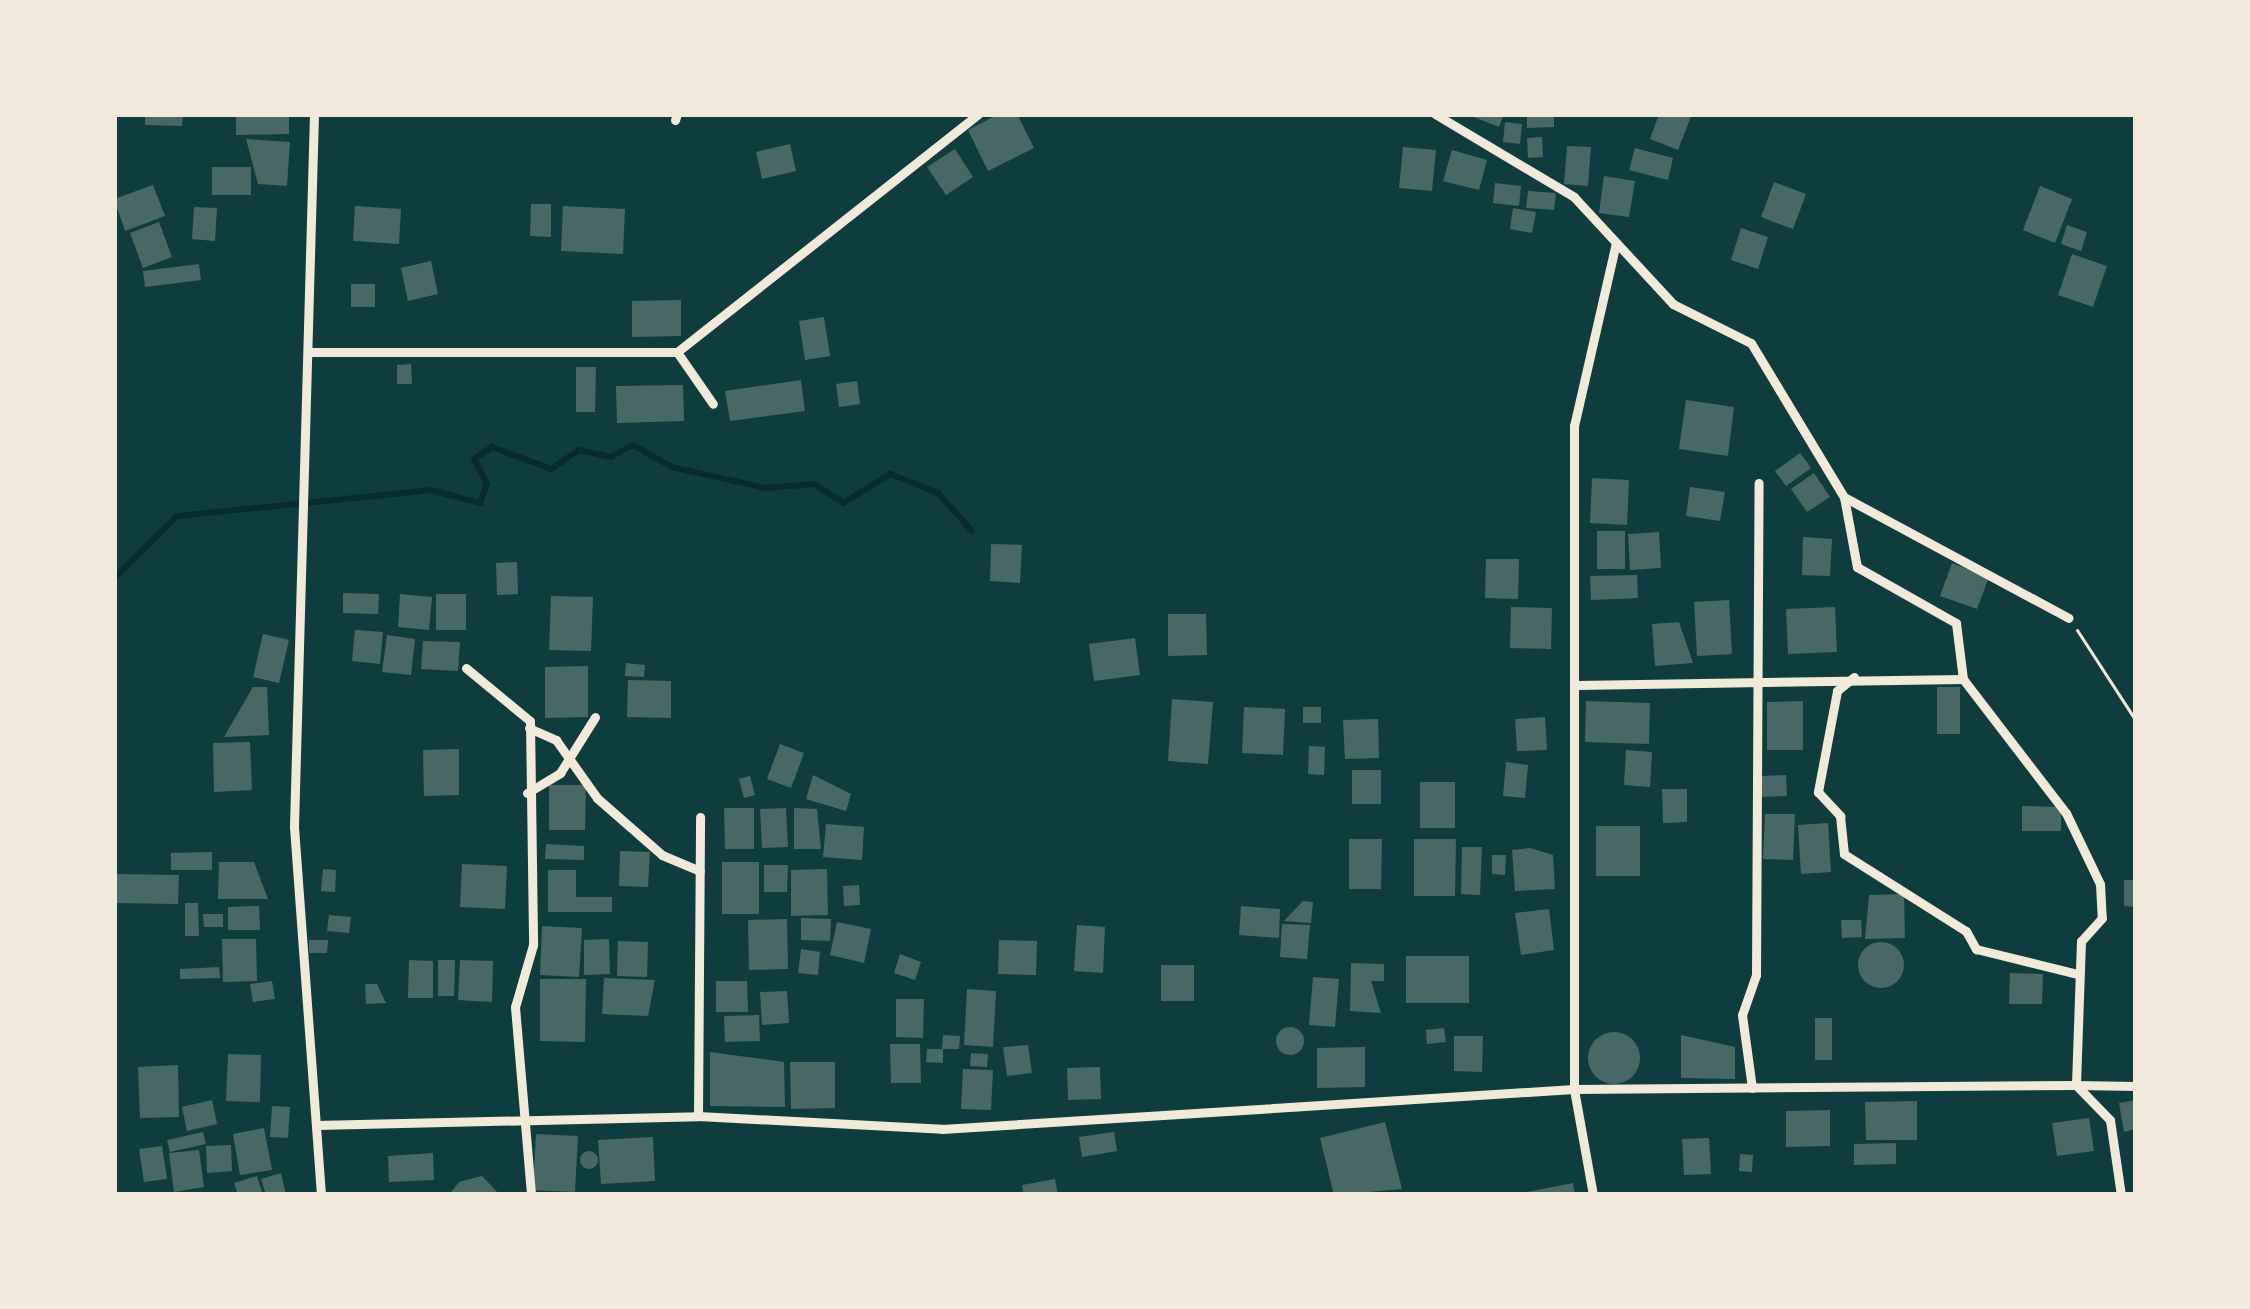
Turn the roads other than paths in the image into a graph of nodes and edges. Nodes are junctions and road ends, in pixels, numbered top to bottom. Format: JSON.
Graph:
{"nodes":[{"id":1,"x":314,"y":114,"type":"edge"},
{"id":2,"x":977,"y":114,"type":"edge"},
{"id":3,"x":1435,"y":114,"type":"edge"},
{"id":4,"x":1616,"y":243,"type":"junction"},
{"id":5,"x":308,"y":352,"type":"junction"},
{"id":6,"x":676,"y":352,"type":"junction"},
{"id":7,"x":713,"y":404,"type":"dead end"},
{"id":8,"x":1759,"y":483,"type":"dead end"},
{"id":9,"x":1844,"y":497,"type":"junction"},
{"id":10,"x":2069,"y":618,"type":"road end"},
{"id":11,"x":466,"y":668,"type":"dead end"},
{"id":12,"x":1760,"y":675,"type":"junction"},
{"id":13,"x":1854,"y":677,"type":"junction"},
{"id":14,"x":1963,"y":679,"type":"junction"},
{"id":15,"x":1577,"y":685,"type":"junction"},
{"id":16,"x":595,"y":717,"type":"dead end"},
{"id":17,"x":529,"y":728,"type":"junction"},
{"id":18,"x":568,"y":762,"type":"junction"},
{"id":19,"x":527,"y":793,"type":"junction"},
{"id":20,"x":700,"y":817,"type":"dead end"},
{"id":21,"x":700,"y":871,"type":"junction"},
{"id":22,"x":2078,"y":974,"type":"junction"},
{"id":23,"x":2076,"y":1085,"type":"junction"},
{"id":24,"x":2136,"y":1086,"type":"edge"},
{"id":25,"x":1752,"y":1088,"type":"junction"},
{"id":26,"x":1574,"y":1089,"type":"junction"},
{"id":27,"x":698,"y":1115,"type":"junction"},
{"id":28,"x":525,"y":1119,"type":"junction"},
{"id":29,"x":316,"y":1125,"type":"junction"},
{"id":30,"x":321,"y":1195,"type":"edge"},
{"id":31,"x":531,"y":1195,"type":"edge"},
{"id":32,"x":1593,"y":1195,"type":"edge"},
{"id":33,"x":2121,"y":1195,"type":"edge"}],
"edges":[{"from":1,"to":5,"type":"street"},
{"from":2,"to":6,"type":"street"},
{"from":3,"to":4,"type":"street"},
{"from":4,"to":9,"type":"street"},
{"from":4,"to":15,"type":"street"},
{"from":5,"to":6,"type":"street"},
{"from":5,"to":29,"type":"street"},
{"from":6,"to":7,"type":"street"},
{"from":8,"to":12,"type":"street"},
{"from":9,"to":10,"type":"street"},
{"from":9,"to":14,"type":"street"},
{"from":11,"to":17,"type":"street"},
{"from":12,"to":13,"type":"street"},
{"from":12,"to":15,"type":"street"},
{"from":12,"to":25,"type":"street"},
{"from":13,"to":14,"type":"street"},
{"from":13,"to":22,"type":"street"},
{"from":14,"to":22,"type":"street"},
{"from":15,"to":26,"type":"street"},
{"from":16,"to":18,"type":"street"},
{"from":17,"to":18,"type":"street"},
{"from":17,"to":19,"type":"street"},
{"from":18,"to":19,"type":"street"},
{"from":18,"to":21,"type":"street"},
{"from":19,"to":28,"type":"street"},
{"from":20,"to":21,"type":"street"},
{"from":21,"to":27,"type":"street"},
{"from":22,"to":23,"type":"street"},
{"from":23,"to":24,"type":"street"},
{"from":23,"to":25,"type":"street"},
{"from":23,"to":33,"type":"street"},
{"from":25,"to":26,"type":"street"},
{"from":26,"to":27,"type":"street"},
{"from":26,"to":32,"type":"street"},
{"from":27,"to":28,"type":"street"},
{"from":28,"to":29,"type":"street"},
{"from":28,"to":31,"type":"street"},
{"from":29,"to":30,"type":"street"}]}
